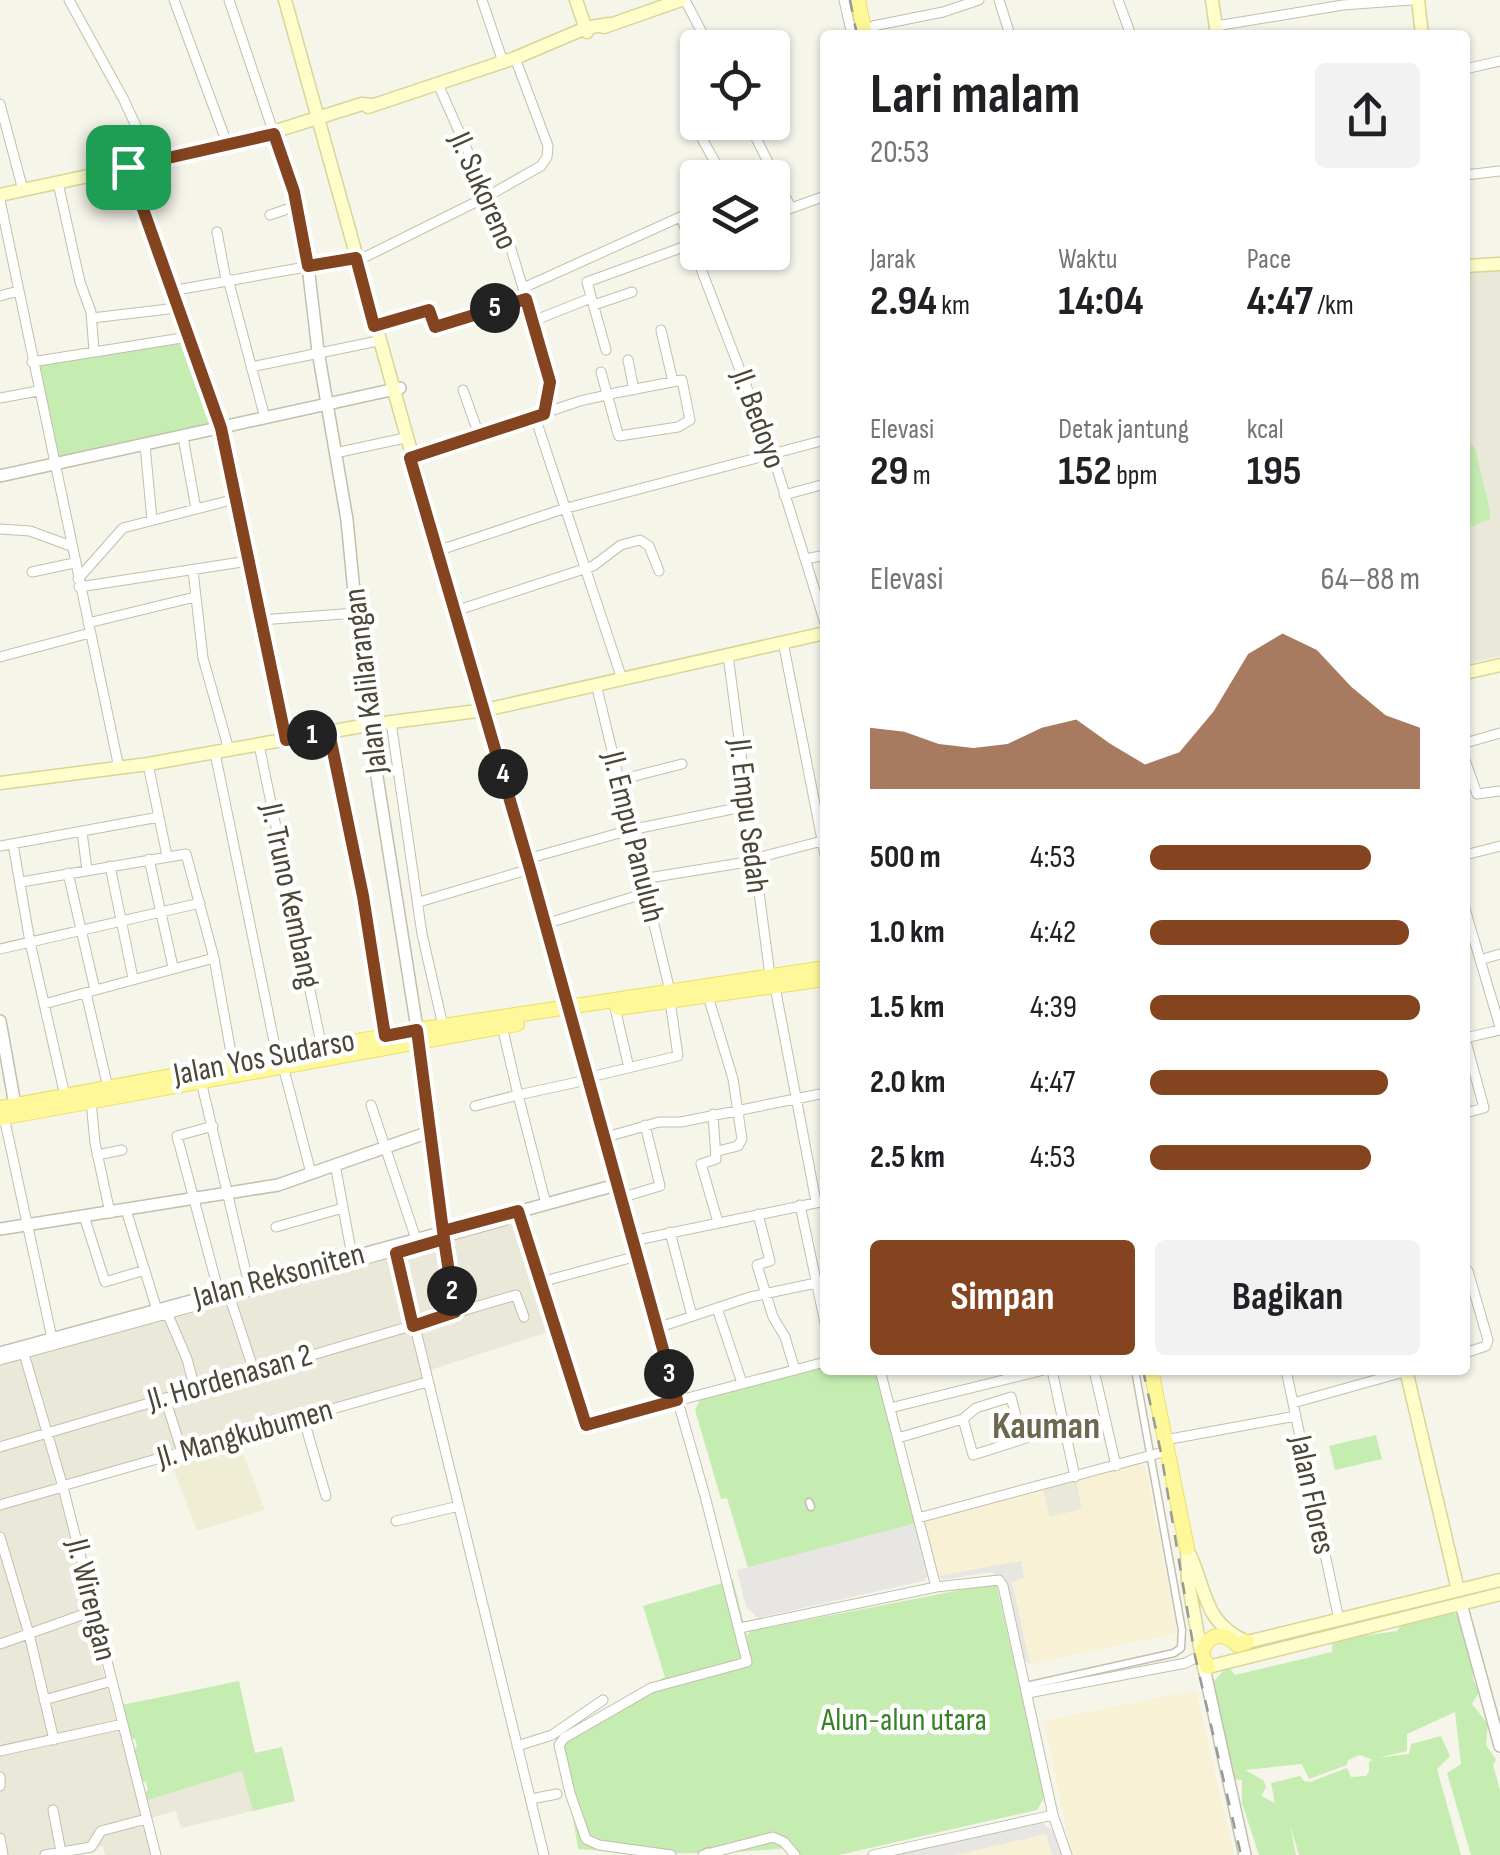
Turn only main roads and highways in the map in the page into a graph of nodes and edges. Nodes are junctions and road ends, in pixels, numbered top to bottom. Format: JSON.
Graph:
{"nodes":[{"id":1,"x":285,"y":0,"type":"edge"},
{"id":2,"x":683,"y":0,"type":"edge"},
{"id":3,"x":858,"y":0,"type":"edge"},
{"id":4,"x":1212,"y":0,"type":"edge"},
{"id":5,"x":1415,"y":0,"type":"edge"},
{"id":6,"x":576,"y":3,"type":"edge"},
{"id":7,"x":869,"y":30,"type":"edge"},
{"id":8,"x":1216,"y":30,"type":"edge"},
{"id":9,"x":1421,"y":30,"type":"edge"},
{"id":10,"x":584,"y":32,"type":"junction"},
{"id":11,"x":316,"y":122,"type":"junction"},
{"id":12,"x":0,"y":198,"type":"edge"},
{"id":13,"x":1500,"y":264,"type":"edge"},
{"id":14,"x":1470,"y":266,"type":"edge"},
{"id":15,"x":820,"y":633,"type":"edge"},
{"id":16,"x":1500,"y":665,"type":"edge"},
{"id":17,"x":1470,"y":673,"type":"edge"},
{"id":18,"x":485,"y":710,"type":"junction"},
{"id":19,"x":0,"y":783,"type":"edge"},
{"id":20,"x":820,"y":969,"type":"edge"},
{"id":21,"x":820,"y":979,"type":"edge"},
{"id":22,"x":773,"y":980,"type":"junction"},
{"id":23,"x":670,"y":996,"type":"junction"},
{"id":24,"x":568,"y":1010,"type":"junction"},
{"id":25,"x":418,"y":1036,"type":"junction"},
{"id":26,"x":280,"y":1061,"type":"junction"},
{"id":27,"x":7,"y":1113,"type":"edge"},
{"id":28,"x":618,"y":1191,"type":"road end"},
{"id":29,"x":1151,"y":1375,"type":"edge"},
{"id":30,"x":1409,"y":1375,"type":"edge"},
{"id":31,"x":1186,"y":1548,"type":"junction"},
{"id":32,"x":1500,"y":1580,"type":"edge"},
{"id":33,"x":1500,"y":1594,"type":"edge"},
{"id":34,"x":1460,"y":1597,"type":"junction"},
{"id":35,"x":1210,"y":1612,"type":"junction"},
{"id":36,"x":1194,"y":1614,"type":"junction"},
{"id":37,"x":1247,"y":1642,"type":"junction"},
{"id":38,"x":1205,"y":1663,"type":"junction"}],
"edges":[{"from":1,"to":11,"type":"main road"},
{"from":2,"to":10,"type":"main road"},
{"from":3,"to":7,"type":"main road"},
{"from":4,"to":8,"type":"main road"},
{"from":5,"to":9,"type":"main road"},
{"from":6,"to":10,"type":"main road"},
{"from":10,"to":11,"type":"main road"},
{"from":11,"to":12,"type":"main road"},
{"from":11,"to":18,"type":"main road"},
{"from":13,"to":14,"type":"main road"},
{"from":15,"to":18,"type":"main road"},
{"from":16,"to":17,"type":"main road"},
{"from":18,"to":19,"type":"main road"},
{"from":18,"to":24,"type":"main road"},
{"from":20,"to":22,"type":"main road","name":"Jalan Yos Sudarso"},
{"from":21,"to":22,"type":"main road","name":"Jalan Yos Sudarso"},
{"from":22,"to":23,"type":"main road","name":"Jalan Yos Sudarso"},
{"from":22,"to":23,"type":"main road","name":"Jalan Yos Sudarso"},
{"from":23,"to":24,"type":"main road","name":"Jalan Yos Sudarso"},
{"from":23,"to":24,"type":"main road","name":"Jalan Yos Sudarso"},
{"from":24,"to":25,"type":"main road","name":"Jalan Yos Sudarso"},
{"from":24,"to":25,"type":"main road","name":"Jalan Yos Sudarso"},
{"from":24,"to":28,"type":"main road"},
{"from":25,"to":26,"type":"main road","name":"Jalan Yos Sudarso"},
{"from":25,"to":26,"type":"main road","name":"Jalan Yos Sudarso"},
{"from":26,"to":27,"type":"main road","name":"Jalan Yos Sudarso"},
{"from":26,"to":27,"type":"main road","name":"Jalan Yos Sudarso"},
{"from":29,"to":31,"type":"main road"},
{"from":30,"to":34,"type":"main road"},
{"from":31,"to":35,"type":"main road"},
{"from":31,"to":36,"type":"main road"},
{"from":32,"to":34,"type":"main road"},
{"from":33,"to":34,"type":"main road"},
{"from":34,"to":37,"type":"main road"},
{"from":34,"to":38,"type":"main road"},
{"from":35,"to":36,"type":"main road"},
{"from":35,"to":37,"type":"main road"},
{"from":36,"to":38,"type":"main road"},
{"from":37,"to":38,"type":"main road"}]}
